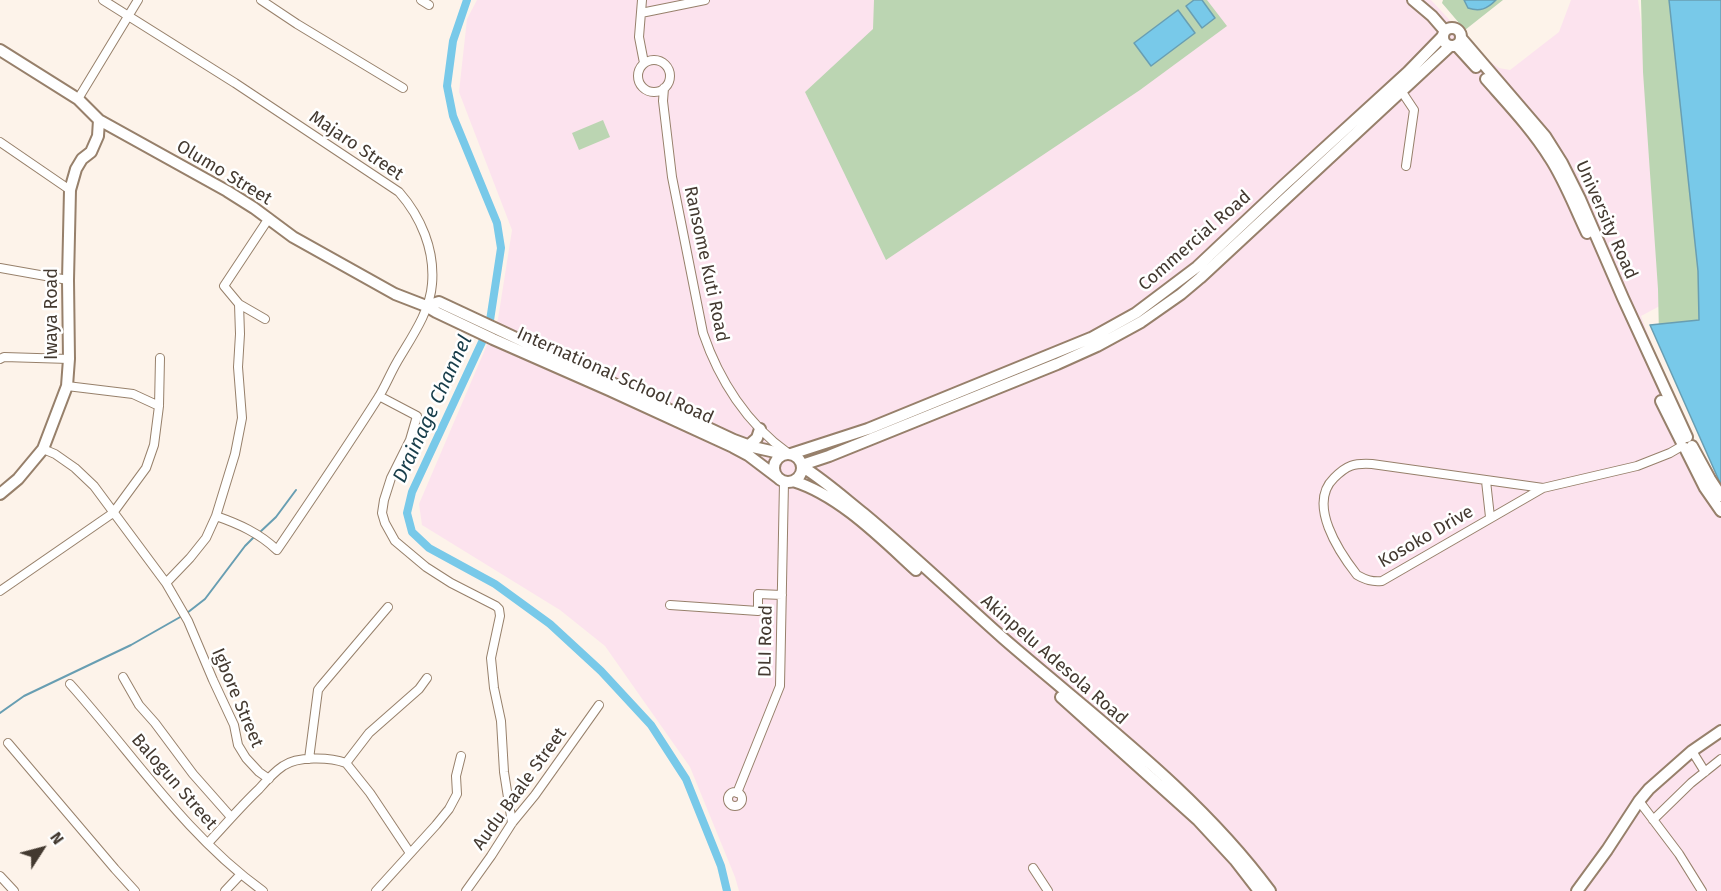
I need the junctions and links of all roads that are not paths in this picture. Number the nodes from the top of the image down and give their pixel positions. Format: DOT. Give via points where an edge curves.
graph roads {
  1 [pos="104,0"];
  2 [pos="138,0"];
  3 [pos="261,0"];
  4 [pos="421,0"];
  5 [pos="642,0"];
  6 [pos="705,0"];
  7 [pos="1413,0"];
  8 [pos="1423,0"];
  9 [pos="429,5"];
  10 [pos="641,13"];
  11 [pos="128,15"];
  12 [pos="1448,32"];
  13 [pos="1456,43"];
  14 [pos="1,52"];
  15 [pos="644,63"];
  16 [pos="403,88"];
  17 [pos="664,88"];
  18 [pos="1402,92"];
  19 [pos="78,99"];
  20 [pos="99,120"];
  21 [pos="0,142"];
  22 [pos="1406,166"];
  23 [pos="70,190"];
  24 [pos="269,219"];
  25 [pos="0,268"];
  26 [pos="68,280"];
  27 [pos="239,304"];
  28 [pos="434,307"];
  29 [pos="265,319"];
  30 [pos="495,334"];
  31 [pos="1,357"];
  32 [pos="160,358"];
  33 [pos="69,359"];
  34 [pos="67,386"];
  35 [pos="379,396"];
  36 [pos="159,406"];
  37 [pos="760,429"];
  38 [pos="1685,444"];
  39 [pos="748,446"];
  40 [pos="43,449"];
  41 [pos="788,454"];
  42 [pos="803,466"];
  43 [pos="785,480"];
  44 [pos="1486,480"];
  45 [pos="1543,488"];
  46 [pos="0,494"];
  47 [pos="1721,496"];
  48 [pos="1721,511"];
  49 [pos="113,513"];
  50 [pos="216,516"];
  51 [pos="1490,517"];
  52 [pos="166,583"];
  53 [pos="0,591"];
  54 [pos="782,595"];
  55 [pos="670,605"];
  56 [pos="388,607"];
  57 [pos="123,677"];
  58 [pos="427,678"];
  59 [pos="70,684"];
  60 [pos="599,705"];
  61 [pos="1721,731"];
  62 [pos="8,743"];
  63 [pos="1692,751"];
  64 [pos="461,756"];
  65 [pos="309,759"];
  66 [pos="1721,759"];
  67 [pos="346,763"];
  68 [pos="1705,772"];
  69 [pos="269,778"];
  70 [pos="737,792"];
  71 [pos="1639,801"];
  72 [pos="231,817"];
  73 [pos="1653,820"];
  74 [pos="512,823"];
  75 [pos="208,843"];
  76 [pos="410,853"];
  77 [pos="1033,868"];
  78 [pos="241,874"];
  79 [pos="0,876"];
  80 [pos="14,891"];
  81 [pos="135,891"];
  82 [pos="225,891"];
  83 [pos="263,891"];
  84 [pos="376,891"];
  85 [pos="466,891"];
  86 [pos="1048,891"];
  87 [pos="1259,891"];
  88 [pos="1270,891"];
  89 [pos="1577,891"];
  90 [pos="1702,891"];
  1 -- 11 [label="street, Majaro Street"];
  2 -- 11 [label="street"];
  3 -- 16 [label="street"];
  4 -- 9 [label="street"];
  5 -- 10 [label="street"];
  6 -- 10 [label="street"];
  7 -- 12 [label="street"];
  8 -- 12 [label="street"];
  10 -- 15 [label="street" via="639,37"];
  11 -- 19 [label="street"];
  11 -- 28 [label="street, Majaro Street" via="399,192 418,219 429,247"];
  12 -- 13 [label="street" via="1445,42"];
  12 -- 13 [label="street" via="1460,32"];
  12 -- 41 [label="street, Commercial Road" via="1197,267 1136,313 1091,338 868,429"];
  13 -- 18 [label="street, Commercial Road"];
  13 -- 38 [label="street, University Road" via="1550,158"];
  14 -- 19 [label="street, Olumo Street"];
  15 -- 17 [label="street" via="655,60 668,68 669,81"];
  15 -- 17 [label="street" via="638,72 640,85 650,92"];
  17 -- 37 [label="street, Ransome Kuti Road" via="672,177 703,333 720,374"];
  18 -- 22 [label="street" via="1414,110"];
  18 -- 42 [label="street, Commercial Road" via="1200,278 1141,322 1057,364"];
  19 -- 20 [label="street, Olumo Street"];
  20 -- 23 [label="street, Iwaya Road" via="98,136 91,152 76,169"];
  20 -- 24 [label="street, Olumo Street" via="227,191"];
  21 -- 23 [label="street"];
  23 -- 26 [label="street, Iwaya Road"];
  24 -- 27 [label="street" via="224,285"];
  24 -- 28 [label="street, Olumo Street" via="293,237 395,294"];
  25 -- 26 [label="street"];
  26 -- 33 [label="street, Iwaya Road"];
  27 -- 29 [label="street"];
  27 -- 50 [label="street" via="242,418 236,454"];
  28 -- 30 [label="street, International School Road"];
  28 -- 35 [label="street, Majaro Street" via="420,322"];
  30 -- 39 [label="street, International School Road"];
  30 -- 43 [label="street, International School Road" via="748,454"];
  31 -- 33 [label="street"];
  32 -- 36 [label="street"];
  33 -- 34 [label="street, Iwaya Road"];
  34 -- 36 [label="street" via="133,394"];
  34 -- 40 [label="street, Iwaya Road"];
  35 -- 50 [label="street, Majaro Street" via="277,550 252,531"];
  35 -- 74 [label="street" via="417,416 384,500 382,513 390,533 426,567 499,609 491,658"];
  36 -- 49 [label="street" via="154,445 146,468"];
  37 -- 39 [label="street"];
  37 -- 41 [label="street, Ransome Kuti Road"];
  38 -- 45 [label="street, Kosoko Drive" via="1637,466"];
  38 -- 47 [label="street, University Road"];
  38 -- 48 [label="street, University Road" via="1705,488"];
  39 -- 41 [label="street, International School Road"];
  40 -- 46 [label="street, Iwaya Road"];
  40 -- 49 [label="street, Igbore Street" via="87,479"];
  41 -- 42 [label="street" via="796,456"];
  41 -- 43 [label="street" via="780,456 774,468"];
  42 -- 43 [label="street" via="798,478"];
  42 -- 88 [label="street, Akinpelu Adesola Road" via="886,532 1202,812"];
  43 -- 54 [label="street, DLI Road"];
  43 -- 87 [label="street, Akinpelu Adesola Road" via="815,490 840,506 912,566 1198,820"];
  44 -- 45 [label="street, Kosoko Drive"];
  44 -- 51 [label="street, Kosoko Drive"];
  44 -- 51 [label="street, Kosoko Drive" via="1372,464 1349,465 1330,481 1324,492 1323,509 1329,529 1351,568 1374,582 1396,574"];
  45 -- 51 [label="street, Kosoko Drive"];
  49 -- 52 [label="street, Igbore Street"];
  49 -- 53 [label="street"];
  50 -- 52 [label="street" via="199,548"];
  52 -- 69 [label="street, Igbore Street" via="183,610 234,724 238,745 259,772"];
  54 -- 55 [label="street" via="758,594 758,611"];
  54 -- 70 [label="street, DLI Road" via="780,686"];
  56 -- 65 [label="street" via="318,690"];
  57 -- 72 [label="street" via="139,705"];
  58 -- 67 [label="street" via="369,734"];
  59 -- 75 [label="street, Balogun Street"];
  60 -- 74 [label="street, Audu Baale Street"];
  61 -- 63 [label="street"];
  62 -- 81 [label="street"];
  63 -- 68 [label="street"];
  63 -- 71 [label="street"];
  64 -- 76 [label="street" via="457,794 443,817"];
  65 -- 67 [label="street"];
  65 -- 69 [label="street" via="284,765"];
  66 -- 68 [label="street"];
  67 -- 76 [label="street"];
  68 -- 73 [label="street"];
  69 -- 72 [label="street"];
  71 -- 73 [label="street"];
  71 -- 89 [label="street"];
  72 -- 75 [label="street"];
  73 -- 90 [label="street"];
  74 -- 85 [label="street, Audu Baale Street"];
  75 -- 78 [label="street, Balogun Street"];
  76 -- 84 [label="street"];
  77 -- 86 [label="street"];
  78 -- 82 [label="street"];
  78 -- 83 [label="street, Balogun Street"];
  79 -- 80 [label="street"];
}
